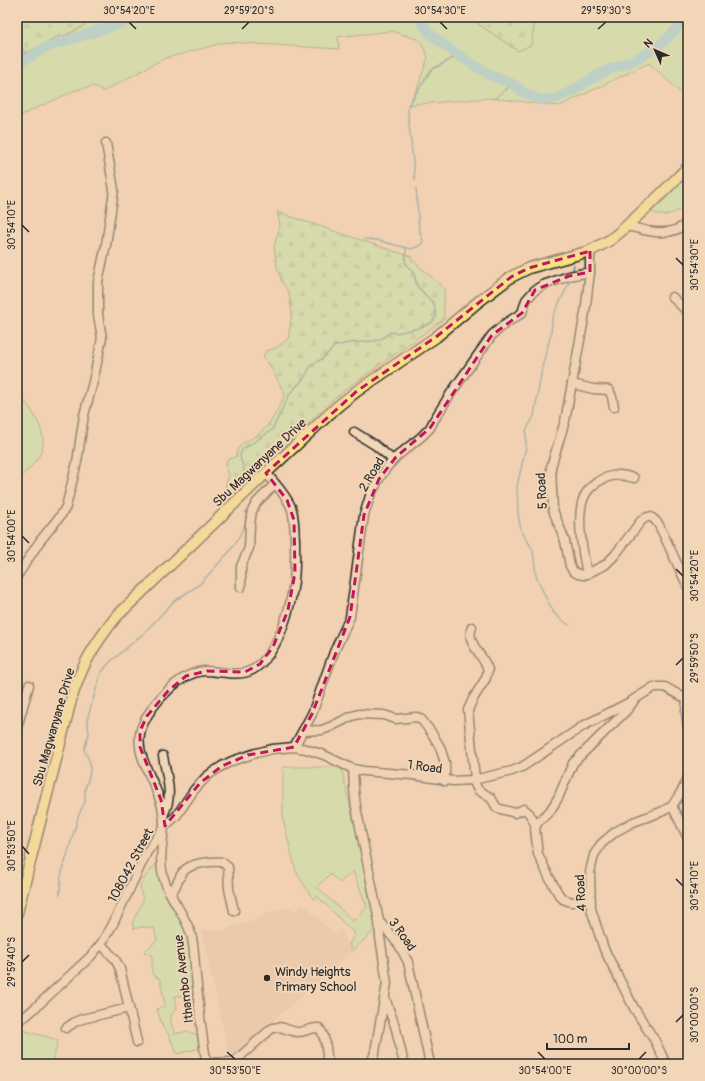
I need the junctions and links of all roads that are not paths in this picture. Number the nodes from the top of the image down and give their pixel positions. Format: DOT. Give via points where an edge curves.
graph roads {
  1 [pos="106,143"];
  2 [pos="688,167"];
  3 [pos="688,222"];
  4 [pos="627,226"];
  5 [pos="590,251"];
  6 [pos="590,272"];
  7 [pos="672,297"];
  8 [pos="688,312"];
  9 [pos="572,384"];
  10 [pos="614,407"];
  11 [pos="354,432"];
  12 [pos="393,460"];
  13 [pos="266,473"];
  14 [pos="634,478"];
  15 [pos="275,484"];
  16 [pos="587,574"];
  17 [pos="17,576"];
  18 [pos="688,586"];
  19 [pos="241,587"];
  20 [pos="472,627"];
  21 [pos="28,685"];
  22 [pos="636,699"];
  23 [pos="688,700"];
  24 [pos="17,728"];
  25 [pos="688,728"];
  26 [pos="304,731"];
  27 [pos="294,747"];
  28 [pos="163,756"];
  29 [pos="353,769"];
  30 [pos="688,777"];
  31 [pos="474,779"];
  32 [pos="445,780"];
  33 [pos="672,806"];
  34 [pos="164,813"];
  35 [pos="165,826"];
  36 [pos="536,826"];
  37 [pos="688,838"];
  38 [pos="171,894"];
  39 [pos="590,900"];
  40 [pos="234,911"];
  41 [pos="17,913"];
  42 [pos="379,921"];
  43 [pos="101,944"];
  44 [pos="385,998"];
  45 [pos="129,1008"];
  46 [pos="17,1021"];
  47 [pos="66,1028"];
  48 [pos="137,1042"];
  49 [pos="206,1064"];
  50 [pos="328,1064"];
  51 [pos="371,1064"];
  52 [pos="404,1064"];
  53 [pos="430,1064"];
  54 [pos="666,1064"];
  1 -- 17 [label="street" via="114,190 98,282 98,315 102,338 84,415 77,462 63,511"];
  2 -- 4 [label="main road, Sbu Magwanyane Drive"];
  3 -- 4 [label="street" via="679,229 665,232 652,232"];
  4 -- 5 [label="main road, Sbu Magwanyane Drive" via="610,240"];
  5 -- 6 [label="street, 5 Road"];
  5 -- 13 [label="main road, Sbu Magwanyane Drive" via="529,268 511,277 436,337 338,406"];
  6 -- 9 [label="street, 5 Road"];
  6 -- 12 [label="street, 2 Road" via="569,276 535,290 526,300 522,313 492,335 430,428"];
  7 -- 8 [label="street"];
  9 -- 10 [label="street" via="609,391"];
  9 -- 16 [label="street, 5 Road" via="565,421 551,467 551,496 570,566 578,574"];
  11 -- 12 [label="street"];
  12 -- 26 [label="street, 2 Road" via="379,479 366,507 350,617"];
  13 -- 15 [label="street, 108042 Street"];
  13 -- 41 [label="main road, Sbu Magwanyane Drive" via="116,617 83,666 71,700"];
  14 -- 16 [label="street" via="619,475 601,479 582,500 580,525"];
  15 -- 19 [label="street" via="257,502 252,511 250,548 241,566"];
  15 -- 34 [label="street, 108042 Street" via="290,506 294,520 295,573 288,610 274,647 260,664 252,670 236,674 207,671 186,676 168,691 147,716 140,731 140,747"];
  16 -- 18 [label="street" via="615,555 641,521 650,516 659,525"];
  20 -- 31 [label="street" via="471,638 487,667 488,674 468,710"];
  21 -- 24 [label="street"];
  22 -- 23 [label="street, 1 Road" via="648,690 660,686"];
  22 -- 31 [label="street, 1 Road" via="583,726 522,767"];
  22 -- 36 [label="street" via="572,763 558,798"];
  23 -- 25 [label="street"];
  26 -- 27 [label="street, 2 Road"];
  26 -- 32 [label="street" via="326,728 359,714 384,715 396,719 417,717 429,728 440,747 445,763"];
  27 -- 29 [label="street, 1 Road" via="324,755"];
  27 -- 35 [label="street, 1 Road" via="248,755 222,766 200,783 180,811"];
  28 -- 34 [label="street" via="170,796"];
  29 -- 32 [label="street, 1 Road"];
  29 -- 42 [label="street, 3 Road" via="356,807"];
  30 -- 33 [label="street"];
  31 -- 32 [label="street, 1 Road"];
  31 -- 36 [label="street" via="478,790 491,798 497,808 515,813 524,810"];
  33 -- 37 [label="street"];
  33 -- 39 [label="street, 4 Road" via="624,826 601,844 591,864"];
  34 -- 35 [label="street, 108042 Street"];
  35 -- 38 [label="street, Ithambo Avenue" via="161,865 165,883"];
  35 -- 43 [label="street, 108042 Street" via="147,852"];
  36 -- 39 [label="street" via="534,833 538,854 559,895 571,902"];
  38 -- 40 [label="street" via="186,868 222,862 228,867"];
  38 -- 49 [label="street, Ithambo Avenue" via="183,915 192,941"];
  39 -- 54 [label="street, 4 Road" via="604,949"];
  42 -- 44 [label="street" via="387,975"];
  42 -- 53 [label="street, 3 Road" via="399,945 408,962"];
  43 -- 45 [label="street" via="118,964"];
  43 -- 46 [label="street, 108042 Street" via="31,1012"];
  44 -- 51 [label="street"];
  44 -- 52 [label="street"];
  45 -- 47 [label="street" via="82,1019"];
  45 -- 48 [label="street"];
  49 -- 50 [label="street" via="234,1062 276,1027 297,1032 319,1028 324,1037"];
}
